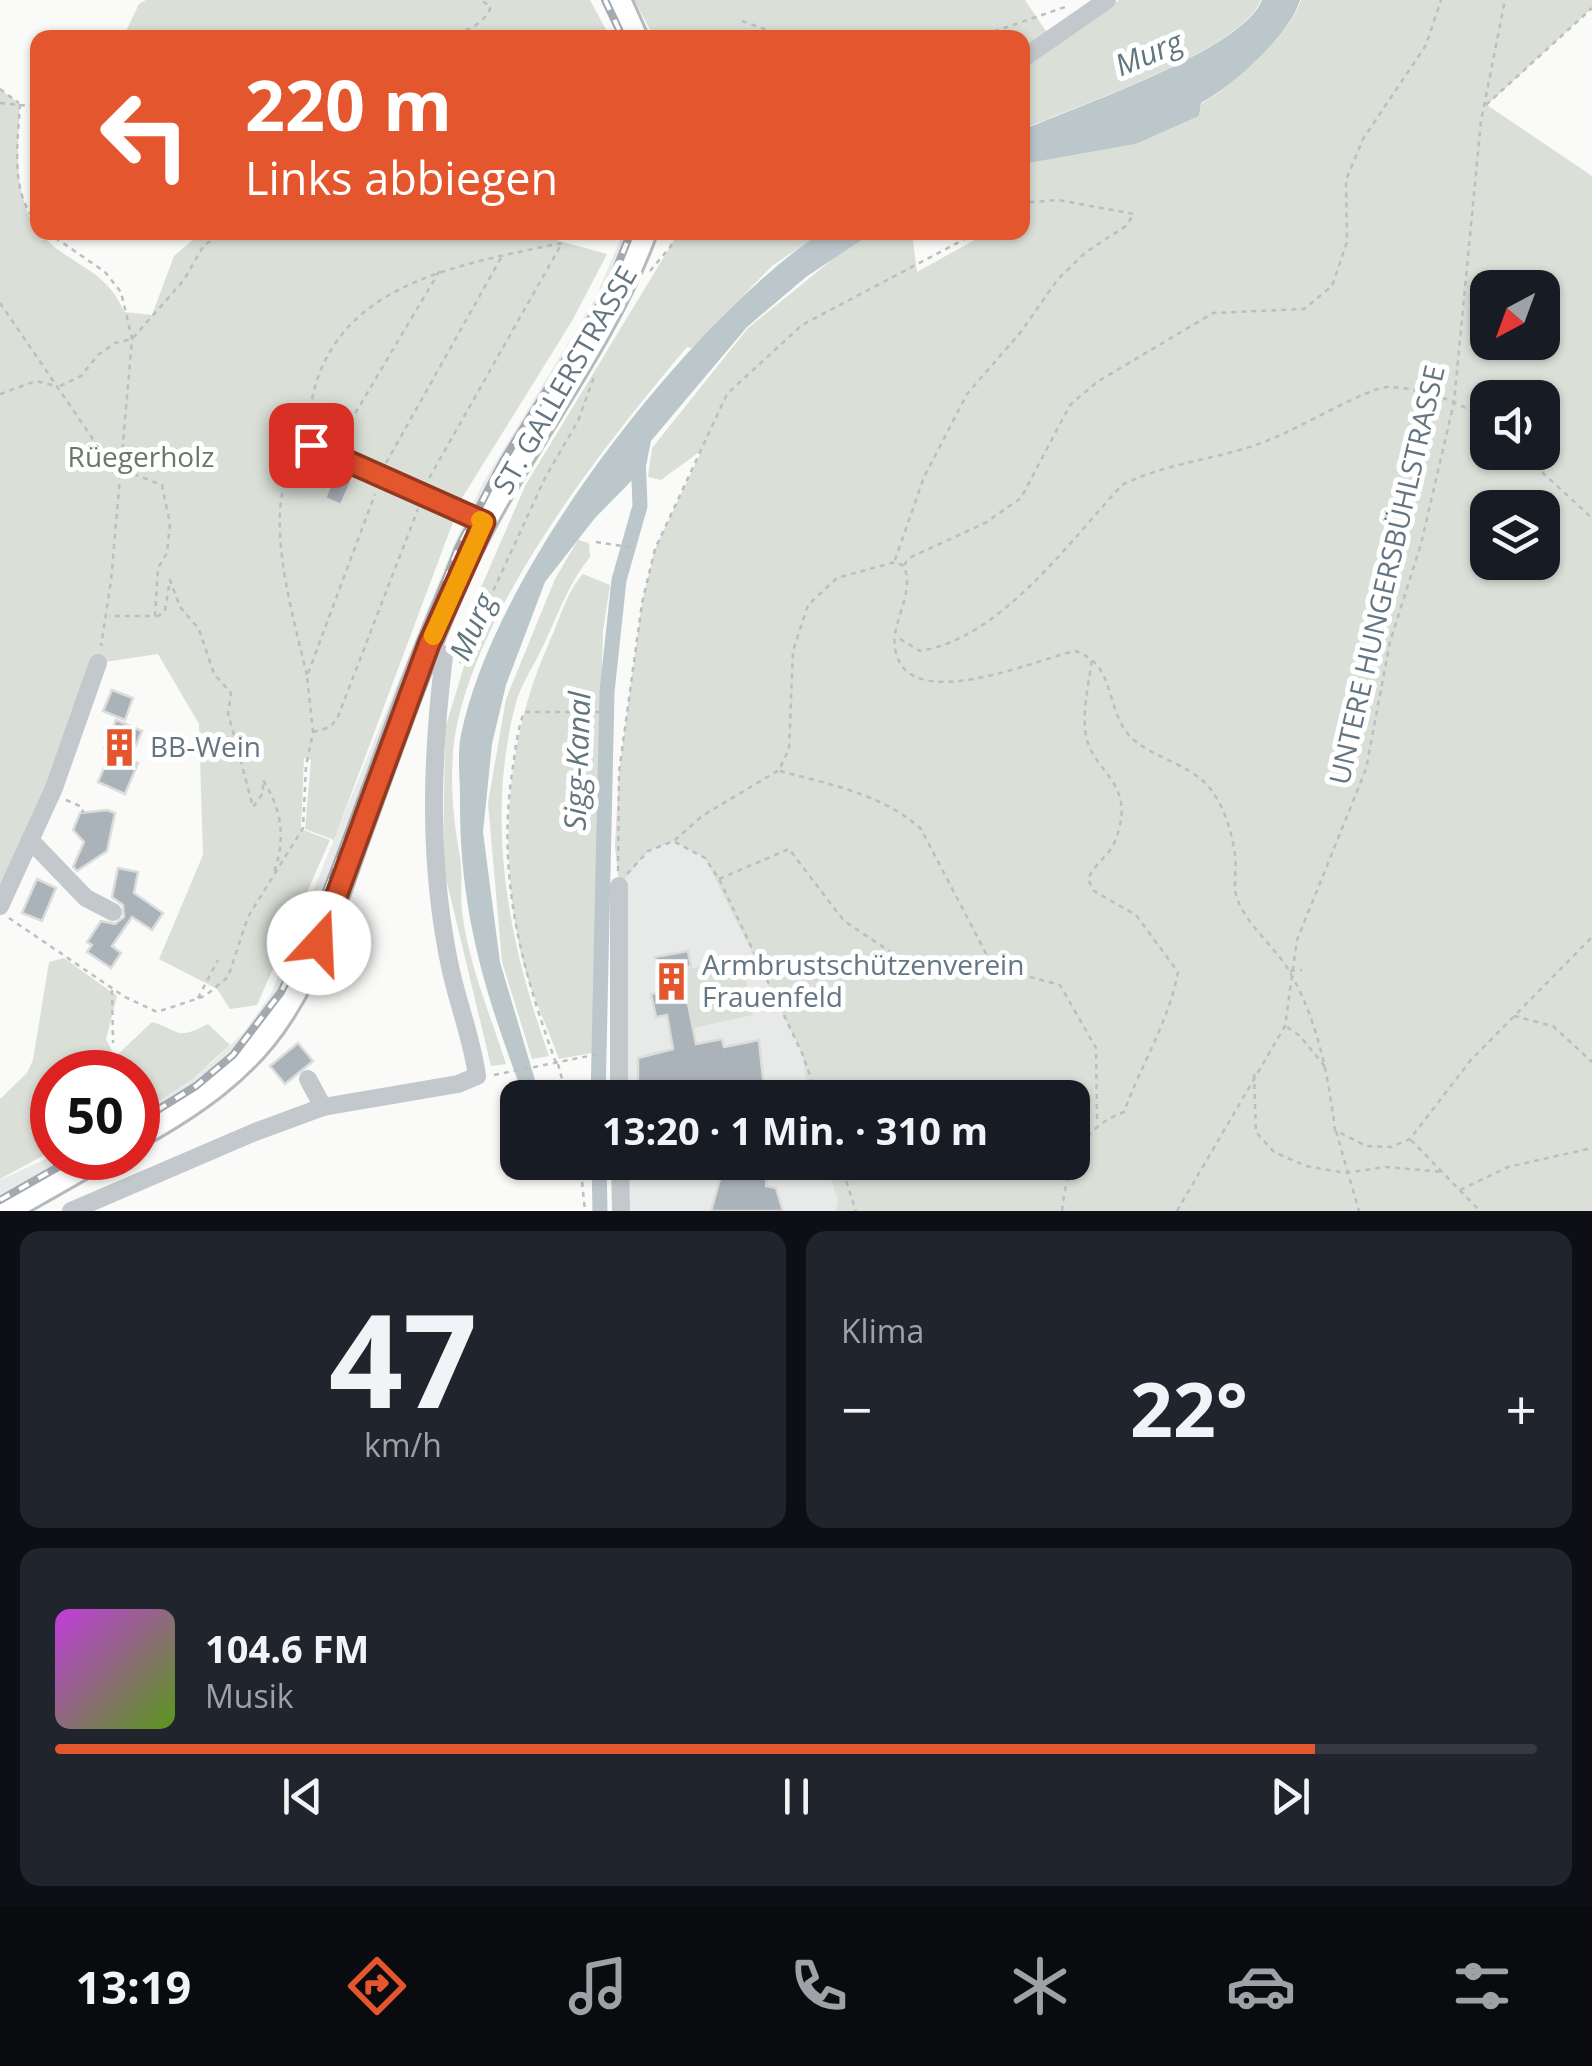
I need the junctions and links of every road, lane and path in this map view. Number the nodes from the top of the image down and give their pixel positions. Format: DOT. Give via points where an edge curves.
graph roads {
  1 [pos="481,0"];
  2 [pos="619,0"];
  3 [pos="1106,0"];
  4 [pos="1441,0"];
  5 [pos="1505,0"];
  6 [pos="1074,5"];
  7 [pos="1592,8"];
  8 [pos="742,20"];
  9 [pos="467,30"];
  10 [pos="632,30"];
  11 [pos="769,30"];
  12 [pos="999,30"];
  13 [pos="1030,53"];
  14 [pos="0,89"];
  15 [pos="1,104"];
  16 [pos="20,104"];
  17 [pos="1486,105"];
  18 [pos="30,106"];
  19 [pos="1030,202"];
  20 [pos="30,216"];
  21 [pos="58,240"];
  22 [pos="213,240"];
  23 [pos="642,240"];
  24 [pos="963,240"];
  25 [pos="560,254"];
  26 [pos="502,256"];
  27 [pos="440,268"];
  28 [pos="0,303"];
  29 [pos="132,339"];
  30 [pos="584,355"];
  31 [pos="58,387"];
  32 [pos="0,394"];
  33 [pos="1454,402"];
  34 [pos="1470,407"];
  35 [pos="311,445"];
  36 [pos="331,453"];
  37 [pos="118,468"];
  38 [pos="1540,470"];
  39 [pos="383,474"];
  40 [pos="1592,518"];
  41 [pos="484,522"];
  42 [pos="596,542"];
  43 [pos="635,548"];
  44 [pos="895,562"];
  45 [pos="904,566"];
  46 [pos="108,616"];
  47 [pos="155,616"];
  48 [pos="898,638"];
  49 [pos="429,644"];
  50 [pos="1092,656"];
  51 [pos="98,663"];
  52 [pos="307,676"];
  53 [pos="440,693"];
  54 [pos="599,712"];
  55 [pos="779,770"];
  56 [pos="51,794"];
  57 [pos="83,813"];
  58 [pos="30,840"];
  59 [pos="674,841"];
  60 [pos="273,876"];
  61 [pos="719,879"];
  62 [pos="619,886"];
  63 [pos="0,909"];
  64 [pos="113,912"];
  65 [pos="1592,937"];
  66 [pos="218,960"];
  67 [pos="992,967"];
  68 [pos="1302,970"];
  69 [pos="1289,971"];
  70 [pos="112,988"];
  71 [pos="198,998"];
  72 [pos="1513,1016"];
  73 [pos="1285,1026"];
  74 [pos="113,1043"];
  75 [pos="606,1052"];
  76 [pos="1592,1062"];
  77 [pos="557,1063"];
  78 [pos="1327,1069"];
  79 [pos="1254,1074"];
  80 [pos="488,1076"];
  81 [pos="308,1079"];
  82 [pos="562,1080"];
  83 [pos="619,1080"];
  84 [pos="812,1080"];
  85 [pos="324,1107"];
  86 [pos="160,1121"];
  87 [pos="1097,1122"];
  88 [pos="1335,1130"];
  89 [pos="1410,1138"];
  90 [pos="1592,1148"];
  91 [pos="1443,1172"];
  92 [pos="1345,1173"];
  93 [pos="60,1180"];
  94 [pos="581,1180"];
  95 [pos="620,1180"];
  96 [pos="846,1180"];
  97 [pos="1460,1190"];
  98 [pos="6,1211"];
  99 [pos="72,1211"];
  100 [pos="584,1211"];
  101 [pos="621,1211"];
  102 [pos="856,1211"];
  103 [pos="1062,1211"];
  104 [pos="1177,1211"];
  105 [pos="1359,1211"];
  106 [pos="1480,1211"];
  1 -- 9 [label="path" via="491,8 486,19"];
  2 -- 10 [label="main road"];
  3 -- 13 [label="street"];
  4 -- 45 [label="path" via="1426,46 1363,138 1346,180 1346,242 1332,286 1304,308 1213,314 1097,382 1070,405 1021,498"];
  5 -- 17 [label="path, UNTERE HUNGERSBÜHLSTRASSE"];
  6 -- 12 [label="path"];
  7 -- 17 [label="path"];
  8 -- 11 [label="path"];
  14 -- 16 [label="path"];
  15 -- 16 [label="path"];
  16 -- 18 [label="path"];
  16 -- 20 [label="path" via="19,184"];
  17 -- 33 [label="path, UNTERE HUNGERSBÜHLSTRASSE"];
  19 -- 44 [label="path" via="1058,200 1134,214 1058,279 968,394 924,477"];
  21 -- 29 [label="path" via="121,292"];
  22 -- 29 [label="path"];
  23 -- 30 [label="main road, ST. GALLERSTRASSE"];
  24 -- 62 [label="path" via="802,325 727,394 655,549 642,603 619,772"];
  25 -- 26 [label="path" via="562,243"];
  26 -- 27 [label="path"];
  26 -- 39 [label="path"];
  27 -- 35 [label="path" via="356,315 322,364 310,401"];
  27 -- 36 [label="path"];
  28 -- 31 [label="path"];
  29 -- 31 [label="path" via="115,344 81,376"];
  29 -- 37 [label="path"];
  30 -- 41 [label="main road, ST. GALLERSTRASSE"];
  30 -- 53 [label="path" via="596,368 578,422"];
  31 -- 32 [label="path" via="36,381"];
  31 -- 37 [label="path"];
  33 -- 34 [label="path"];
  33 -- 48 [label="path" via="1386,386 1272,439 1145,474 1122,486 1010,604 968,637 920,652"];
  33 -- 69 [label="path, UNTERE HUNGERSBÜHLSTRASSE" via="1390,642 1366,769"];
  35 -- 36 [label="street"];
  35 -- 52 [label="path" via="292,464 278,512"];
  36 -- 39 [label="street"];
  37 -- 46 [label="path"];
  37 -- 47 [label="path" via="162,485 170,524"];
  38 -- 40 [label="path"];
  39 -- 41 [label="street"];
  39 -- 52 [label="path"];
  41 -- 49 [label="main road, ST. GALLERSTRASSE"];
  42 -- 43 [label="path"];
  44 -- 45 [label="path"];
  44 -- 55 [label="path" via="837,578 808,605 792,651 790,749"];
  45 -- 48 [label="path" via="908,584"];
  46 -- 47 [label="path"];
  46 -- 51 [label="path"];
  47 -- 60 [label="path" via="165,610 170,580 180,607 199,629 214,674 231,692 228,713 253,807 263,780 274,797 283,846"];
  48 -- 50 [label="path" via="904,666 922,680 949,685 1075,651"];
  49 -- 53 [label="street" via="444,656"];
  49 -- 86 [label="main road, ST. GALLERSTRASSE" via="319,943 288,1004 225,1078"];
  50 -- 69 [label="path" via="1128,735 1183,764 1211,789 1226,817 1240,905"];
  50 -- 87 [label="path" via="1084,730 1118,784 1122,812 1115,844 1088,878 1094,890 1136,915 1178,972 1172,1004 1124,1112"];
  51 -- 56 [label="street"];
  52 -- 60 [label="path" via="313,732 304,828"];
  53 -- 85 [label="street" via="432,772 435,872 478,1076"];
  54 -- 77 [label="path" via="524,712 509,795 506,860 517,943"];
  55 -- 59 [label="path" via="702,816"];
  55 -- 67 [label="path" via="907,816 921,829"];
  56 -- 57 [label="path" via="82,806"];
  56 -- 58 [label="street"];
  58 -- 63 [label="street"];
  58 -- 64 [label="street" via="86,898"];
  59 -- 61 [label="path" via="705,858"];
  59 -- 62 [label="path" via="648,852"];
  60 -- 71 [label="path" via="248,917 228,977"];
  61 -- 67 [label="path" via="789,849 844,921 924,974"];
  61 -- 84 [label="path"];
  62 -- 83 [label="street"];
  63 -- 70 [label="path"];
  65 -- 72 [label="path"];
  66 -- 71 [label="path"];
  67 -- 87 [label="path" via="1060,985 1096,1048"];
  68 -- 69 [label="path"];
  69 -- 73 [label="path, UNTERE HUNGERSBÜHLSTRASSE"];
  69 -- 78 [label="path"];
  70 -- 71 [label="path" via="158,1012"];
  70 -- 74 [label="path"];
  72 -- 76 [label="path" via="1553,1026"];
  72 -- 89 [label="path"];
  73 -- 78 [label="path"];
  73 -- 79 [label="path"];
  75 -- 77 [label="path"];
  77 -- 80 [label="path"];
  77 -- 82 [label="path"];
  78 -- 88 [label="path"];
  79 -- 92 [label="path" via="1256,1132 1274,1152"];
  79 -- 104 [label="path"];
  81 -- 85 [label="street"];
  85 -- 99 [label="street"];
  87 -- 103 [label="path" via="1071,1172"];
  88 -- 89 [label="path" via="1366,1146"];
  88 -- 92 [label="path"];
  89 -- 91 [label="path"];
  90 -- 97 [label="path" via="1508,1167"];
  91 -- 92 [label="path"];
  91 -- 97 [label="path"];
  92 -- 105 [label="path"];
  93 -- 98 [label="main road"];
  94 -- 100 [label="path"];
  95 -- 101 [label="street"];
  96 -- 102 [label="path"];
  97 -- 106 [label="path"];
}
